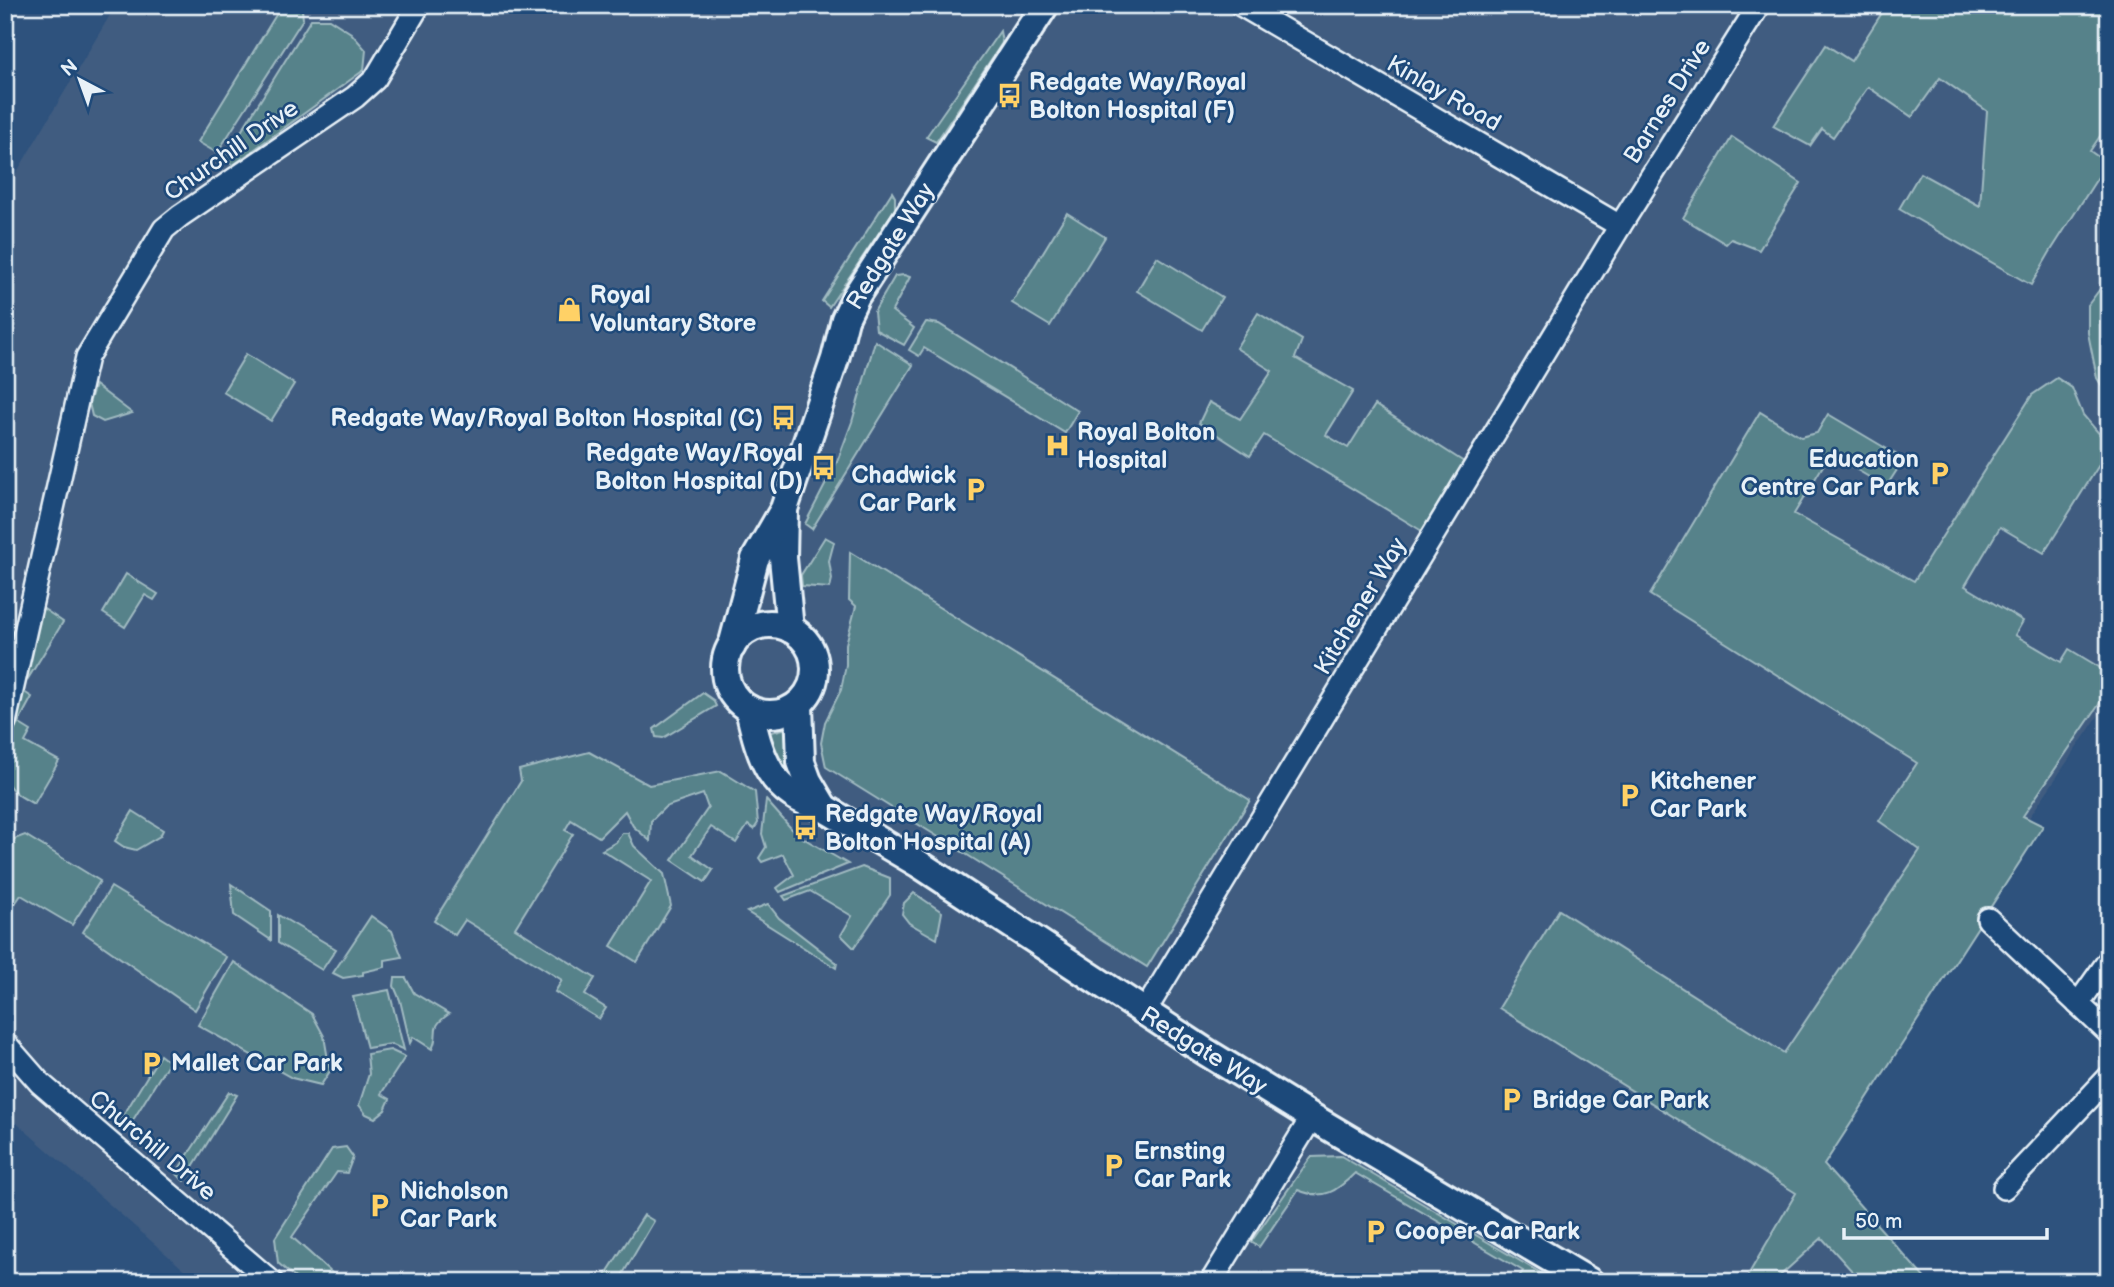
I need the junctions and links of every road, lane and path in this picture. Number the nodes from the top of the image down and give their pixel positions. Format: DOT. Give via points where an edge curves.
graph roads {
  1 [pos="419,5"];
  2 [pos="1045,5"];
  3 [pos="1241,5"];
  4 [pos="1759,5"];
  5 [pos="1620,226"];
  6 [pos="785,509"];
  7 [pos="790,629"];
  8 [pos="732,646"];
  9 [pos="799,705"];
  10 [pos="749,709"];
  11 [pos="5,722"];
  12 [pos="824,808"];
  13 [pos="1988,919"];
  14 [pos="2109,960"];
  15 [pos="2078,1004"];
  16 [pos="1144,1013"];
  17 [pos="2109,1034"];
  18 [pos="5,1043"];
  19 [pos="2109,1077"];
  20 [pos="1311,1117"];
  21 [pos="2004,1188"];
  22 [pos="272,1282"];
  23 [pos="1211,1282"];
  24 [pos="1590,1282"];
  1 -- 11 [label="street, Churchill Drive" via="375,79 355,97 164,229 87,357"];
  2 -- 6 [label="street, Redgate Way" via="856,296"];
  3 -- 5 [label="street, Kinlay Road"];
  4 -- 5 [label="street, Barnes Drive"];
  5 -- 16 [label="street, Kitchener Way"];
  6 -- 7 [label="street, Redgate Way" via="783,558"];
  6 -- 8 [label="street, Redgate Way" via="755,559"];
  7 -- 8 [label="street" via="764,625 740,636"];
  7 -- 9 [label="street" via="803,638 815,665 814,680"];
  8 -- 10 [label="street, Redgate Way" via="726,675 738,701"];
  9 -- 10 [label="street" via="775,714"];
  9 -- 12 [label="street" via="802,762"];
  10 -- 12 [label="street, Redgate Way" via="765,765 774,777 806,804"];
  12 -- 16 [label="street, Redgate Way" via="919,864"];
  13 -- 15 [label="street"];
  14 -- 15 [label="street"];
  15 -- 17 [label="street"];
  16 -- 20 [label="street, Redgate Way"];
  18 -- 22 [label="street, Churchill Drive" via="40,1083"];
  19 -- 21 [label="street"];
  20 -- 23 [label="street"];
  20 -- 24 [label="street, Redgate Way"];
}
